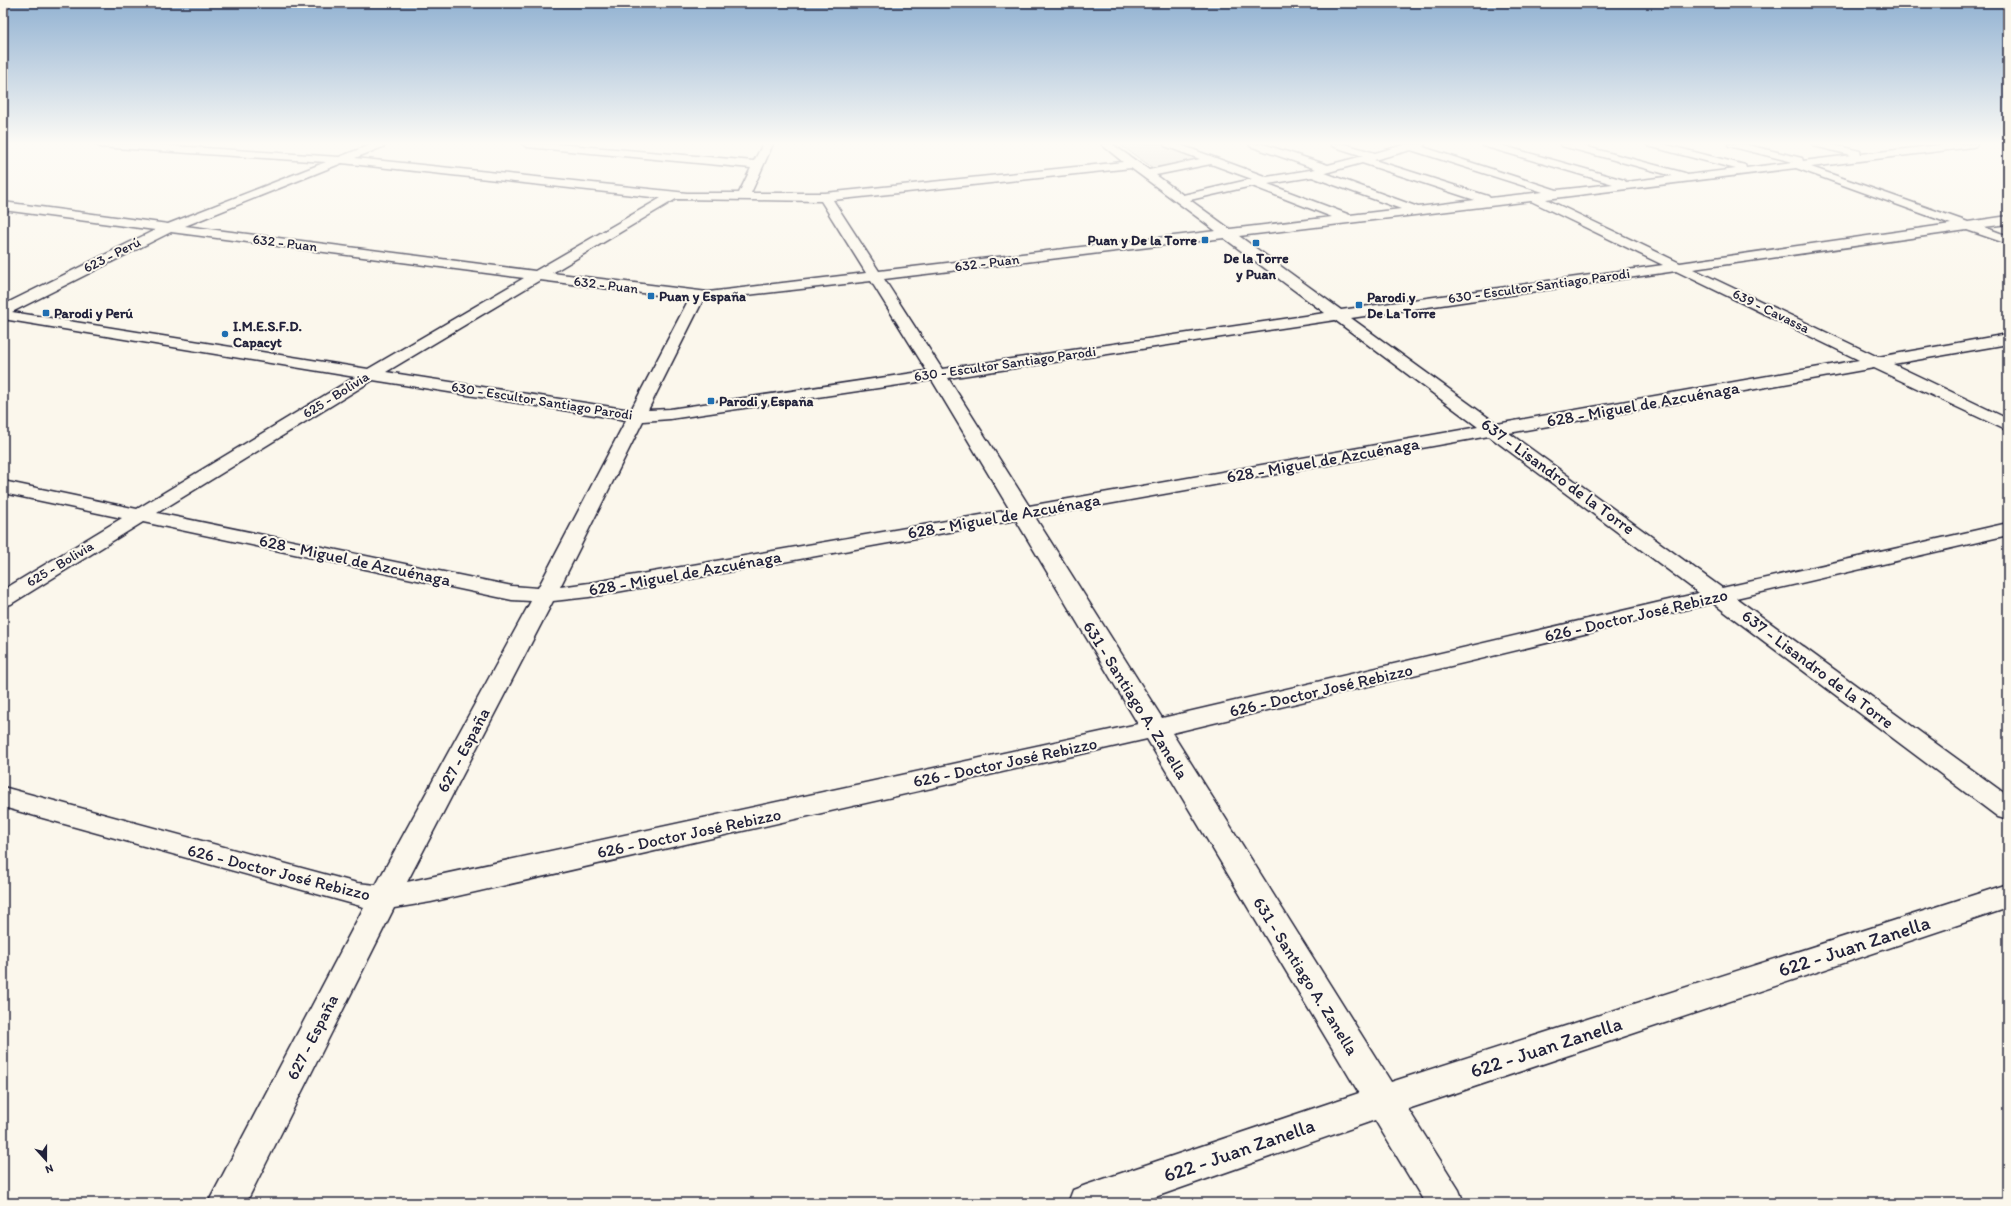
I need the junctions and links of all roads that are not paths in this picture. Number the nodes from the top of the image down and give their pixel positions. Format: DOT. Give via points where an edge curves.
graph roads {
  1 [pos="238,200"];
  2 [pos="666,200"];
  3 [pos="827,200"];
  4 [pos="1184,200"];
  5 [pos="1300,200"];
  6 [pos="1390,200"];
  7 [pos="1487,200"];
  8 [pos="1506,200"];
  9 [pos="1540,200"];
  10 [pos="1895,200"];
  11 [pos="1492,202"];
  12 [pos="3,206"];
  13 [pos="1417,210"];
  14 [pos="1348,219"];
  15 [pos="2008,220"];
  16 [pos="1968,226"];
  17 [pos="168,228"];
  18 [pos="1229,234"];
  19 [pos="2008,240"];
  20 [pos="1678,266"];
  21 [pos="536,276"];
  22 [pos="876,276"];
  23 [pos="698,296"];
  24 [pos="3,311"];
  25 [pos="3,315"];
  26 [pos="1339,315"];
  27 [pos="2008,339"];
  28 [pos="1879,363"];
  29 [pos="371,374"];
  30 [pos="937,374"];
  31 [pos="637,416"];
  32 [pos="2008,426"];
  33 [pos="1496,430"];
  34 [pos="3,487"];
  35 [pos="1021,513"];
  36 [pos="141,516"];
  37 [pos="2008,529"];
  38 [pos="545,595"];
  39 [pos="1719,595"];
  40 [pos="3,599"];
  41 [pos="1154,729"];
  42 [pos="3,798"];
  43 [pos="2008,810"];
  44 [pos="2008,896"];
  45 [pos="384,898"];
  46 [pos="1383,1101"];
  47 [pos="226,1203"];
  48 [pos="1086,1203"];
  49 [pos="1446,1203"];
  1 -- 17 [label="street, 623 - Perú"];
  2 -- 21 [label="street, 625 - Bolivia"];
  3 -- 22 [label="street, 631 - Santiago A. Zanella"];
  4 -- 18 [label="street, 637 - Lisandro de la Torre"];
  5 -- 14 [label="street"];
  6 -- 13 [label="street"];
  7 -- 11 [label="street"];
  8 -- 11 [label="street, 632 - Puan"];
  9 -- 20 [label="street, 639 - Cavassa"];
  10 -- 16 [label="street"];
  11 -- 13 [label="street, 632 - Puan"];
  12 -- 17 [label="street, 632 - Puan"];
  13 -- 14 [label="street, 632 - Puan"];
  14 -- 18 [label="street, 632 - Puan"];
  15 -- 16 [label="street, 630 - Escultor Santiago Parodi"];
  16 -- 19 [label="street"];
  16 -- 20 [label="street, 630 - Escultor Santiago Parodi"];
  17 -- 21 [label="street, 632 - Puan"];
  17 -- 24 [label="street, 623 - Perú"];
  18 -- 22 [label="street, 632 - Puan"];
  18 -- 26 [label="street, 637 - Lisandro de la Torre"];
  20 -- 26 [label="street, 630 - Escultor Santiago Parodi"];
  20 -- 28 [label="street, 639 - Cavassa"];
  21 -- 23 [label="street, 632 - Puan"];
  21 -- 29 [label="street, 625 - Bolivia"];
  22 -- 23 [label="street, 632 - Puan"];
  22 -- 30 [label="street, 631 - Santiago A. Zanella"];
  23 -- 31 [label="street, 627 - España"];
  25 -- 29 [label="street, 630 - Escultor Santiago Parodi"];
  26 -- 30 [label="street, 630 - Escultor Santiago Parodi"];
  26 -- 33 [label="street, 637 - Lisandro de la Torre"];
  27 -- 28 [label="street, 628 - Miguel de Azcuénaga"];
  28 -- 32 [label="street, 639 - Cavassa"];
  28 -- 33 [label="street, 628 - Miguel de Azcuénaga"];
  29 -- 31 [label="street, 630 - Escultor Santiago Parodi"];
  29 -- 36 [label="street, 625 - Bolivia"];
  30 -- 31 [label="street, 630 - Escultor Santiago Parodi" via="670,414"];
  30 -- 35 [label="street, 631 - Santiago A. Zanella"];
  31 -- 38 [label="street, 627 - España"];
  33 -- 35 [label="street, 628 - Miguel de Azcuénaga"];
  33 -- 39 [label="street, 637 - Lisandro de la Torre"];
  34 -- 36 [label="street, 628 - Miguel de Azcuénaga"];
  35 -- 38 [label="street, 628 - Miguel de Azcuénaga" via="589,590"];
  35 -- 41 [label="street, 631 - Santiago A. Zanella"];
  36 -- 38 [label="street, 628 - Miguel de Azcuénaga" via="512,593"];
  36 -- 40 [label="street, 625 - Bolivia"];
  37 -- 39 [label="street, 626 - Doctor José Rebizzo"];
  38 -- 45 [label="street, 627 - España"];
  39 -- 41 [label="street, 626 - Doctor José Rebizzo"];
  39 -- 43 [label="street, 637 - Lisandro de la Torre"];
  41 -- 45 [label="street, 626 - Doctor José Rebizzo"];
  41 -- 46 [label="street, 631 - Santiago A. Zanella"];
  42 -- 45 [label="street, 626 - Doctor José Rebizzo" via="357,895"];
  44 -- 46 [label="street, 622 - Juan Zanella"];
  45 -- 47 [label="street, 627 - España"];
  46 -- 48 [label="street, 622 - Juan Zanella"];
  46 -- 49 [label="street, 631 - Santiago A. Zanella"];
}
